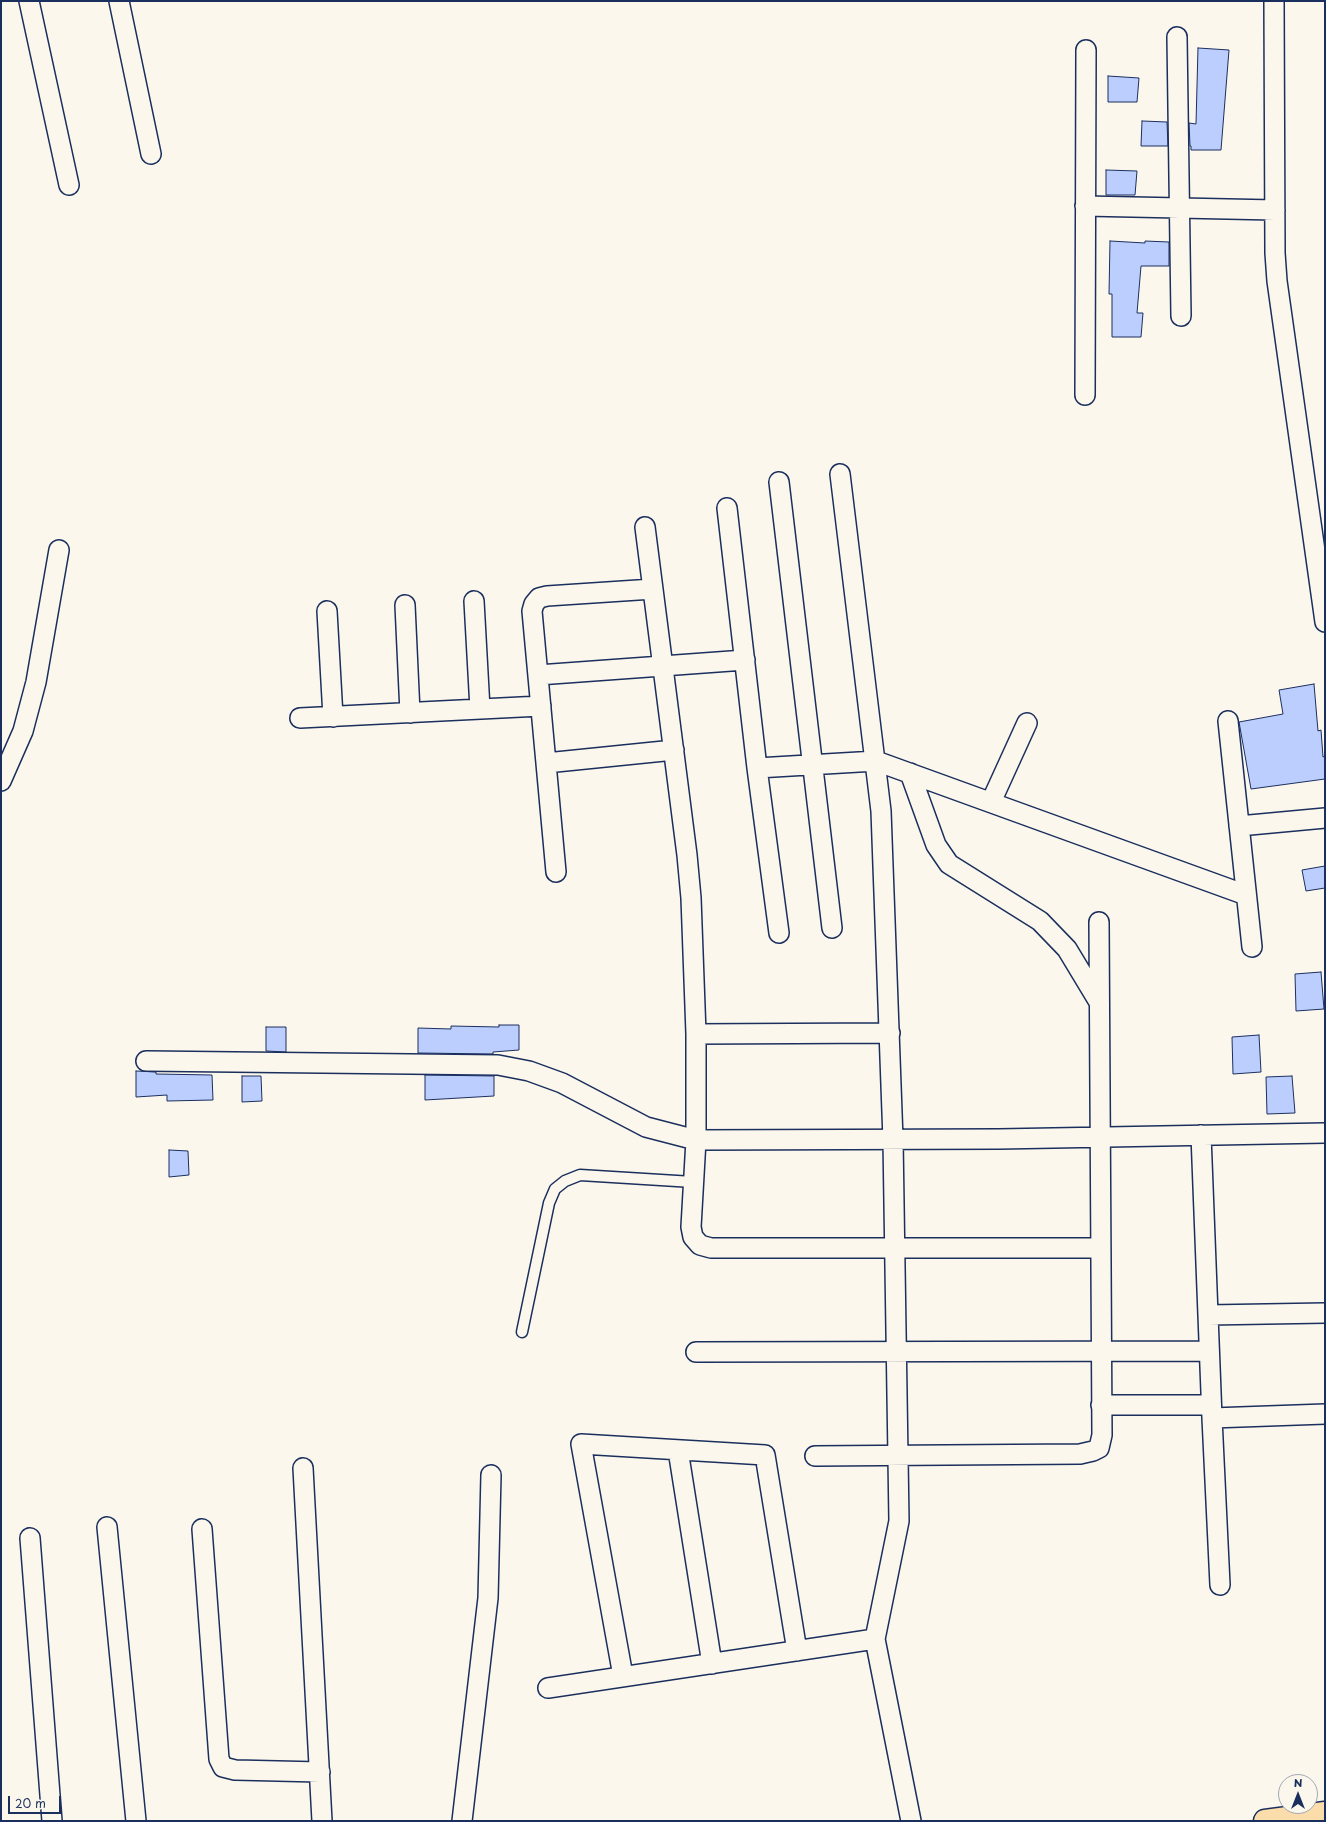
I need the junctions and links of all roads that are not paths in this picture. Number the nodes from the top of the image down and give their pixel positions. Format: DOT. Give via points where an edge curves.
graph roads {
  1 [pos="30,1"];
  2 [pos="119,1"];
  3 [pos="1274,1"];
  4 [pos="1177,37"];
  5 [pos="1086,50"];
  6 [pos="151,154"];
  7 [pos="69,186"];
  8 [pos="1085,206"];
  9 [pos="1179,208"];
  10 [pos="1274,210"];
  11 [pos="1181,316"];
  12 [pos="1085,395"];
  13 [pos="840,474"];
  14 [pos="779,482"];
  15 [pos="727,508"];
  16 [pos="645,527"];
  17 [pos="59,550"];
  18 [pos="653,589"];
  19 [pos="474,601"];
  20 [pos="405,605"];
  21 [pos="327,611"];
  22 [pos="1325,614"];
  23 [pos="745,660"];
  24 [pos="663,666"];
  25 [pos="538,675"];
  26 [pos="541,706"];
  27 [pos="480,709"];
  28 [pos="410,713"];
  29 [pos="333,717"];
  30 [pos="300,718"];
  31 [pos="1228,720"];
  32 [pos="1027,724"];
  33 [pos="674,750"];
  34 [pos="876,761"];
  35 [pos="546,762"];
  36 [pos="813,765"];
  37 [pos="757,768"];
  38 [pos="910,773"];
  39 [pos="1,781"];
  40 [pos="991,802"];
  41 [pos="1325,818"];
  42 [pos="1239,826"];
  43 [pos="556,872"];
  44 [pos="1246,895"];
  45 [pos="1099,922"];
  46 [pos="832,928"];
  47 [pos="779,933"];
  48 [pos="1252,947"];
  49 [pos="1099,1002"];
  50 [pos="890,1033"];
  51 [pos="696,1034"];
  52 [pos="146,1061"];
  53 [pos="1325,1133"];
  54 [pos="1201,1135"];
  55 [pos="1100,1138"];
  56 [pos="696,1140"];
  57 [pos="893,1140"];
  58 [pos="693,1182"];
  59 [pos="895,1248"];
  60 [pos="1100,1248"];
  61 [pos="1325,1313"];
  62 [pos="1208,1315"];
  63 [pos="522,1332"];
  64 [pos="896,1351"];
  65 [pos="1101,1351"];
  66 [pos="1209,1351"];
  67 [pos="696,1352"];
  68 [pos="1101,1405"];
  69 [pos="1211,1411"];
  70 [pos="1325,1414"];
  71 [pos="678,1450"];
  72 [pos="815,1456"];
  73 [pos="898,1456"];
  74 [pos="303,1468"];
  75 [pos="491,1475"];
  76 [pos="107,1527"];
  77 [pos="202,1529"];
  78 [pos="30,1538"];
  79 [pos="1220,1585"];
  80 [pos="875,1640"];
  81 [pos="797,1651"];
  82 [pos="712,1664"];
  83 [pos="623,1676"];
  84 [pos="548,1688"];
  85 [pos="320,1772"];
  86 [pos="1325,1813"];
  87 [pos="52,1821"];
  88 [pos="136,1821"];
  89 [pos="322,1821"];
  90 [pos="462,1821"];
  91 [pos="911,1821"];
  92 [pos="1265,1821"];
  1 -- 7 [label="street"];
  2 -- 6 [label="street"];
  3 -- 10 [label="street"];
  4 -- 9 [label="street"];
  5 -- 8 [label="street"];
  8 -- 9 [label="street"];
  8 -- 12 [label="street"];
  9 -- 10 [label="street"];
  9 -- 11 [label="street"];
  10 -- 22 [label="street" via="1276,282"];
  13 -- 34 [label="street"];
  14 -- 36 [label="street"];
  15 -- 23 [label="street"];
  16 -- 18 [label="street"];
  17 -- 39 [label="street" via="36,682 24,731"];
  18 -- 24 [label="street"];
  18 -- 25 [label="street" via="539,598 532,611"];
  19 -- 27 [label="street"];
  20 -- 28 [label="street"];
  21 -- 29 [label="street"];
  23 -- 24 [label="street"];
  23 -- 37 [label="street"];
  24 -- 25 [label="street"];
  24 -- 33 [label="street"];
  25 -- 26 [label="street"];
  26 -- 27 [label="street"];
  26 -- 35 [label="street"];
  27 -- 28 [label="street"];
  28 -- 29 [label="street"];
  29 -- 30 [label="street"];
  31 -- 42 [label="street"];
  32 -- 40 [label="street"];
  33 -- 35 [label="street"];
  33 -- 51 [label="street" via="689,876"];
  34 -- 36 [label="street"];
  34 -- 38 [label="street"];
  34 -- 50 [label="street" via="881,811"];
  35 -- 43 [label="street"];
  36 -- 37 [label="street"];
  36 -- 46 [label="street"];
  37 -- 47 [label="street"];
  38 -- 40 [label="street"];
  38 -- 49 [label="street" via="936,845 950,864 1040,921 1067,950"];
  40 -- 44 [label="street"];
  41 -- 42 [label="street"];
  42 -- 44 [label="street"];
  44 -- 48 [label="street"];
  45 -- 49 [label="street"];
  49 -- 55 [label="street"];
  50 -- 51 [label="street"];
  50 -- 57 [label="street"];
  51 -- 56 [label="street"];
  52 -- 56 [label="street" via="498,1065 529,1071 562,1083 646,1127"];
  53 -- 54 [label="street"];
  54 -- 55 [label="street"];
  54 -- 62 [label="street"];
  55 -- 57 [label="street"];
  55 -- 60 [label="street"];
  56 -- 57 [label="street"];
  56 -- 58 [label="street"];
  57 -- 59 [label="street"];
  58 -- 59 [label="street" via="691,1226 693,1237 700,1245 711,1248"];
  58 -- 63 [label="lane" via="580,1176 565,1181 555,1189 549,1203"];
  59 -- 60 [label="street"];
  59 -- 64 [label="street"];
  60 -- 65 [label="street"];
  61 -- 62 [label="street"];
  62 -- 66 [label="street"];
  64 -- 65 [label="street"];
  64 -- 67 [label="street"];
  64 -- 73 [label="street"];
  65 -- 66 [label="street"];
  65 -- 68 [label="street"];
  66 -- 69 [label="street"];
  68 -- 69 [label="street"];
  68 -- 73 [label="street" via="1102,1435 1099,1448 1092,1451 1080,1454"];
  69 -- 70 [label="street"];
  69 -- 79 [label="street"];
  71 -- 81 [label="street" via="766,1455"];
  71 -- 82 [label="street"];
  71 -- 83 [label="street" via="581,1444"];
  72 -- 73 [label="street"];
  73 -- 80 [label="street" via="899,1521"];
  74 -- 85 [label="street"];
  75 -- 90 [label="street" via="488,1598"];
  76 -- 88 [label="street"];
  77 -- 85 [label="street" via="218,1759 223,1767 235,1770"];
  78 -- 87 [label="street"];
  80 -- 81 [label="street"];
  80 -- 91 [label="street"];
  81 -- 82 [label="street"];
  82 -- 83 [label="street"];
  83 -- 84 [label="street"];
  85 -- 89 [label="street"];
  86 -- 92 [label="highway"];
}
